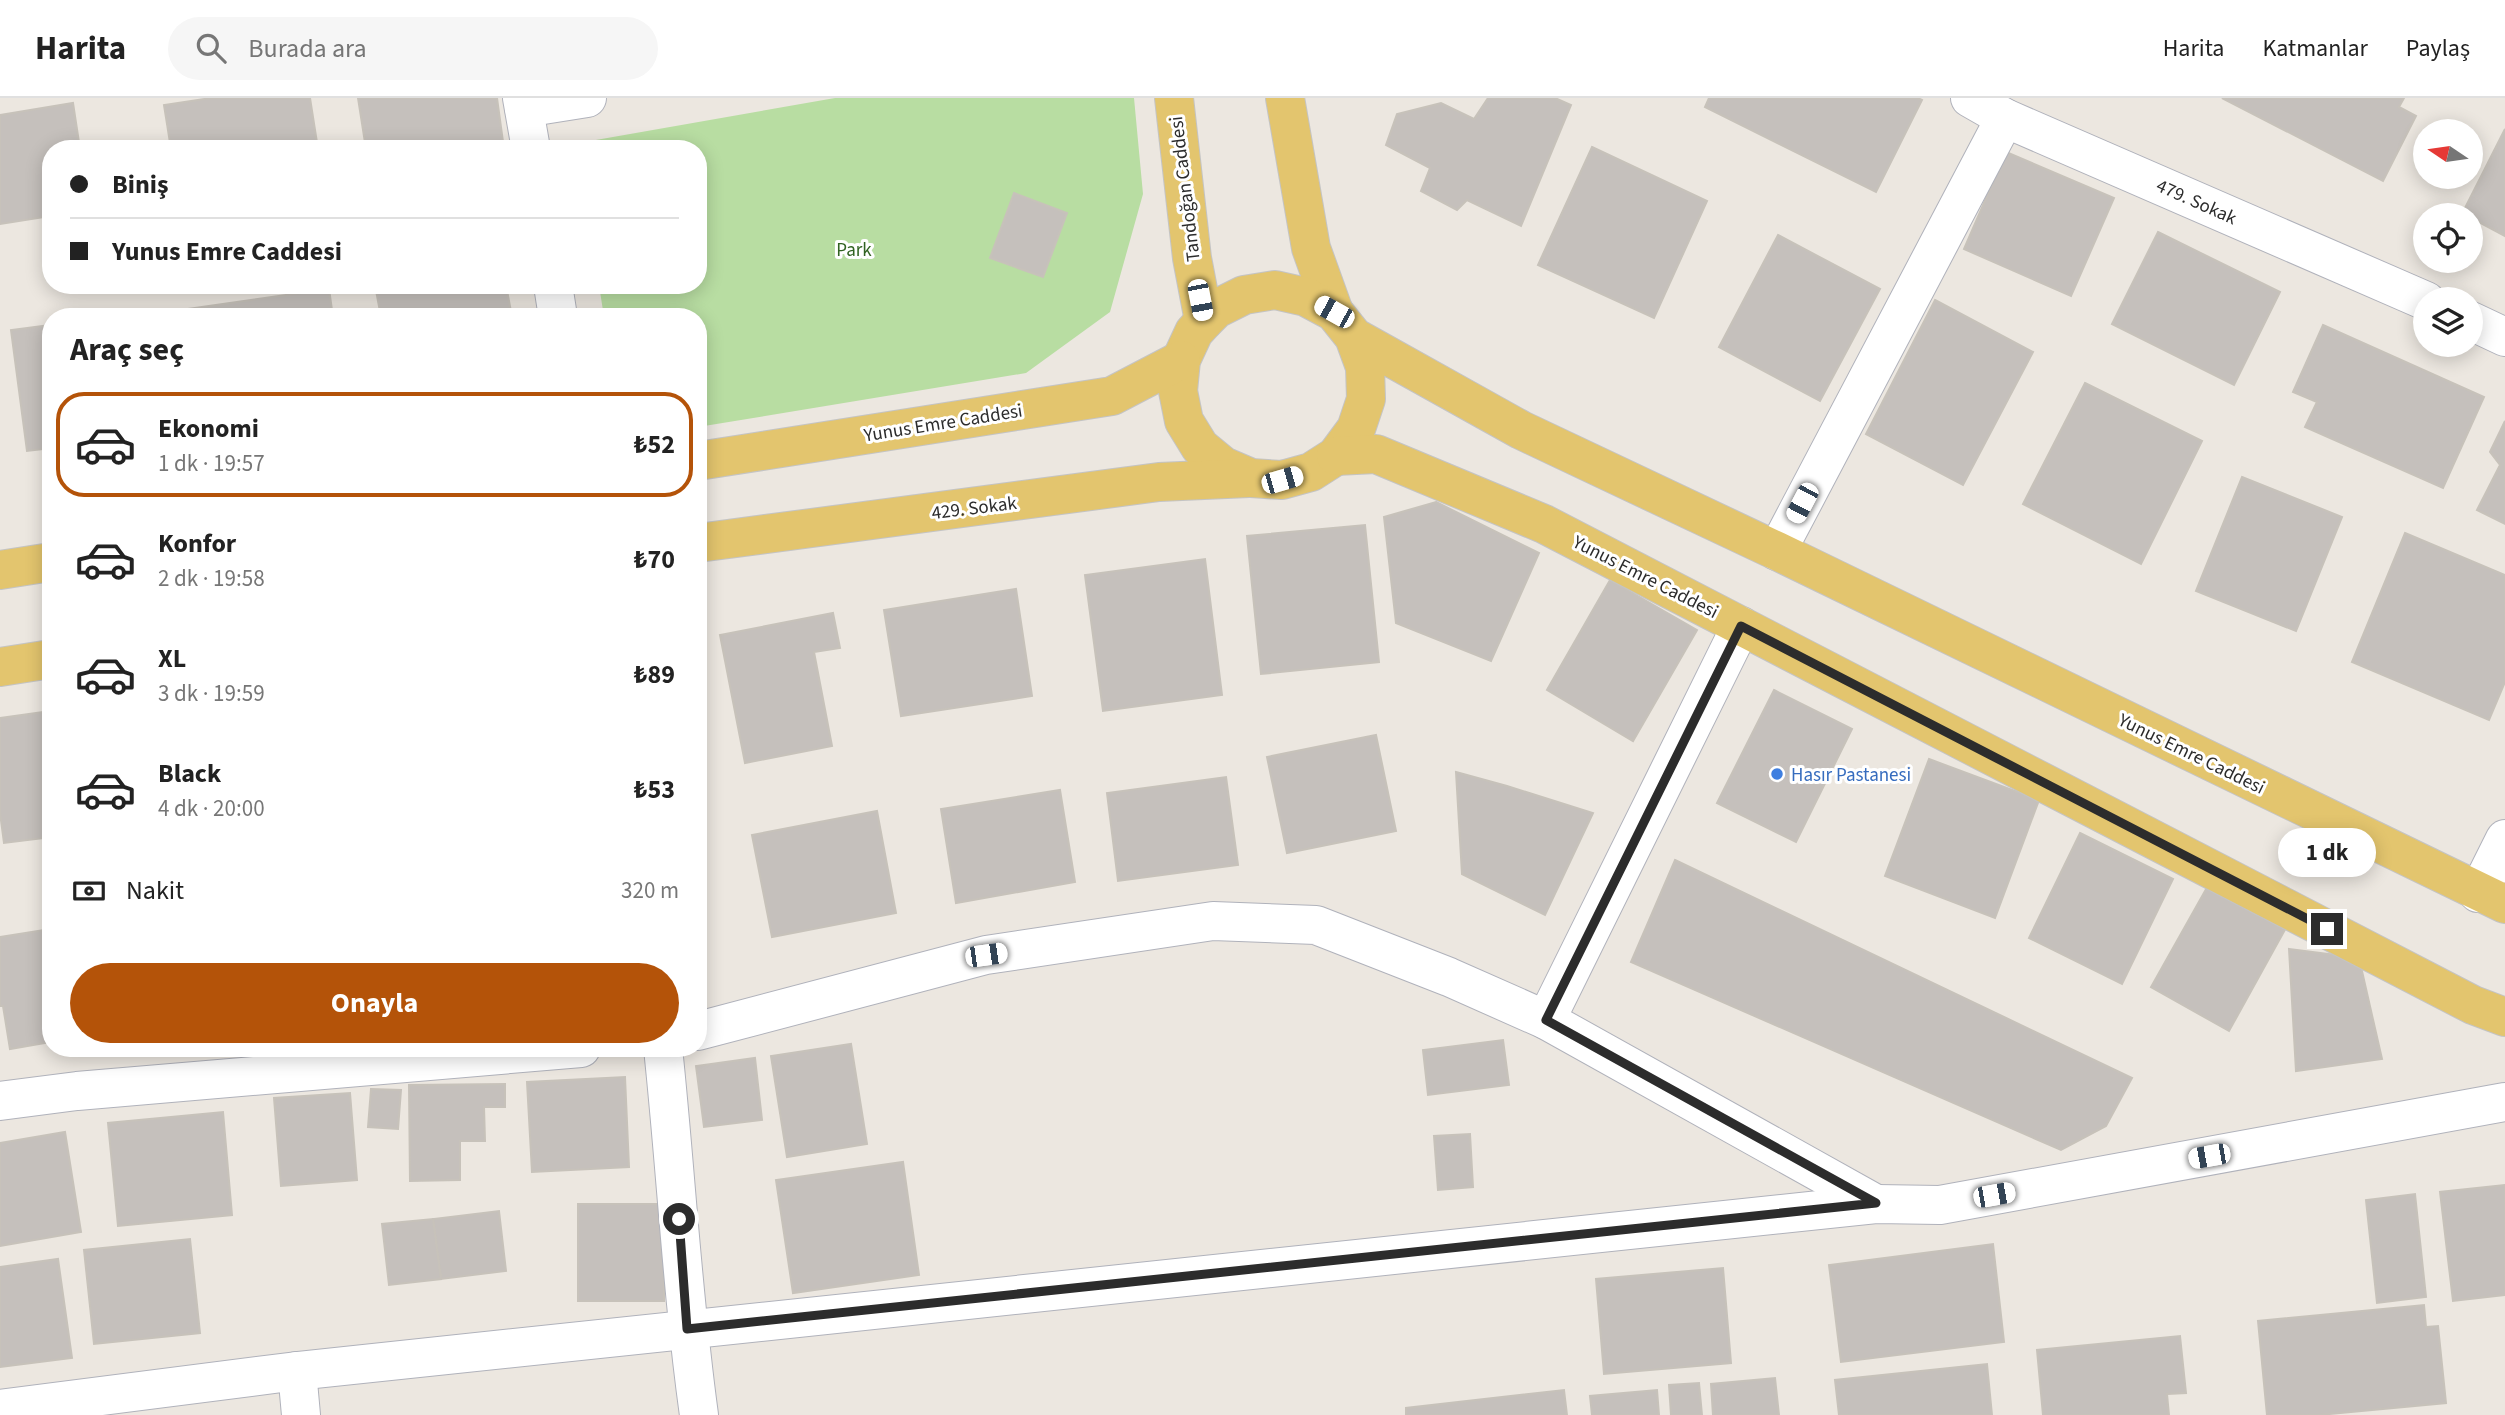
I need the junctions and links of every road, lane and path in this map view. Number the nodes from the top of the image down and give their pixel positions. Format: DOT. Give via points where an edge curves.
graph roads {
  1 [pos="587,98"];
  2 [pos="1174,98"];
  3 [pos="1285,98"];
  4 [pos="1970,98"];
  5 [pos="523,103"];
  6 [pos="2005,118"];
  7 [pos="529,140"];
  8 [pos="2413,295"];
  9 [pos="1204,321"];
  10 [pos="1344,325"];
  11 [pos="2483,327"];
  12 [pos="2505,337"];
  13 [pos="1181,360"];
  14 [pos="1336,456"];
  15 [pos="707,460"];
  16 [pos="1251,478"];
  17 [pos="707,542"];
  18 [pos="1777,551"];
  19 [pos="42,563"];
  20 [pos="0,570"];
  21 [pos="1741,626"];
  22 [pos="42,660"];
  23 [pos="0,667"];
  24 [pos="2505,839"];
  25 [pos="2491,899"];
  26 [pos="2505,1017"];
  27 [pos="1546,1020"];
  28 [pos="707,1029"];
  29 [pos="476,1057"];
  30 [pos="664,1057"];
  31 [pos="0,1101"];
  32 [pos="2505,1102"];
  33 [pos="1876,1203"];
  34 [pos="687,1329"];
  35 [pos="298,1371"];
  36 [pos="0,1409"];
  37 [pos="301,1415"];
  38 [pos="699,1415"];
  1 -- 5 [label="street"];
  2 -- 9 [label="main road, Tandoğan Caddesi"];
  3 -- 10 [label="main road" via="1311,248"];
  4 -- 6 [label="street, 479. Sokak"];
  5 -- 7 [label="street"];
  6 -- 8 [label="street, 479. Sokak"];
  6 -- 18 [label="street"];
  9 -- 10 [label="main road" via="1244,295 1275,290 1306,297"];
  9 -- 13 [label="main road"];
  10 -- 14 [label="main road" via="1366,367 1366,400 1356,429"];
  10 -- 18 [label="main road, Yunus Emre Caddesi" via="1521,430"];
  11 -- 12 [label="street"];
  13 -- 15 [label="main road, Yunus Emre Caddesi" via="1112,396"];
  13 -- 16 [label="main road" via="1178,391 1184,421 1200,447 1223,466"];
  14 -- 16 [label="main road" via="1311,472 1282,480"];
  14 -- 21 [label="main road, Yunus Emre Caddesi" via="1376,454 1544,524"];
  16 -- 17 [label="main road, 429. Sokak" via="1159,482"];
  18 -- 25 [label="main road, Yunus Emre Caddesi"];
  19 -- 20 [label="main road"];
  21 -- 26 [label="main road, Yunus Emre Caddesi" via="2473,1005"];
  21 -- 27 [label="street"];
  22 -- 23 [label="main road"];
  24 -- 25 [label="street"];
  27 -- 28 [label="street" via="1316,925 1213,921 986,955"];
  27 -- 33 [label="street"];
  29 -- 31 [label="street"];
  30 -- 34 [label="street"];
  32 -- 33 [label="street" via="1940,1205"];
  33 -- 34 [label="street"];
  34 -- 35 [label="street"];
  34 -- 38 [label="street"];
  35 -- 36 [label="street"];
  35 -- 37 [label="street"];
}
